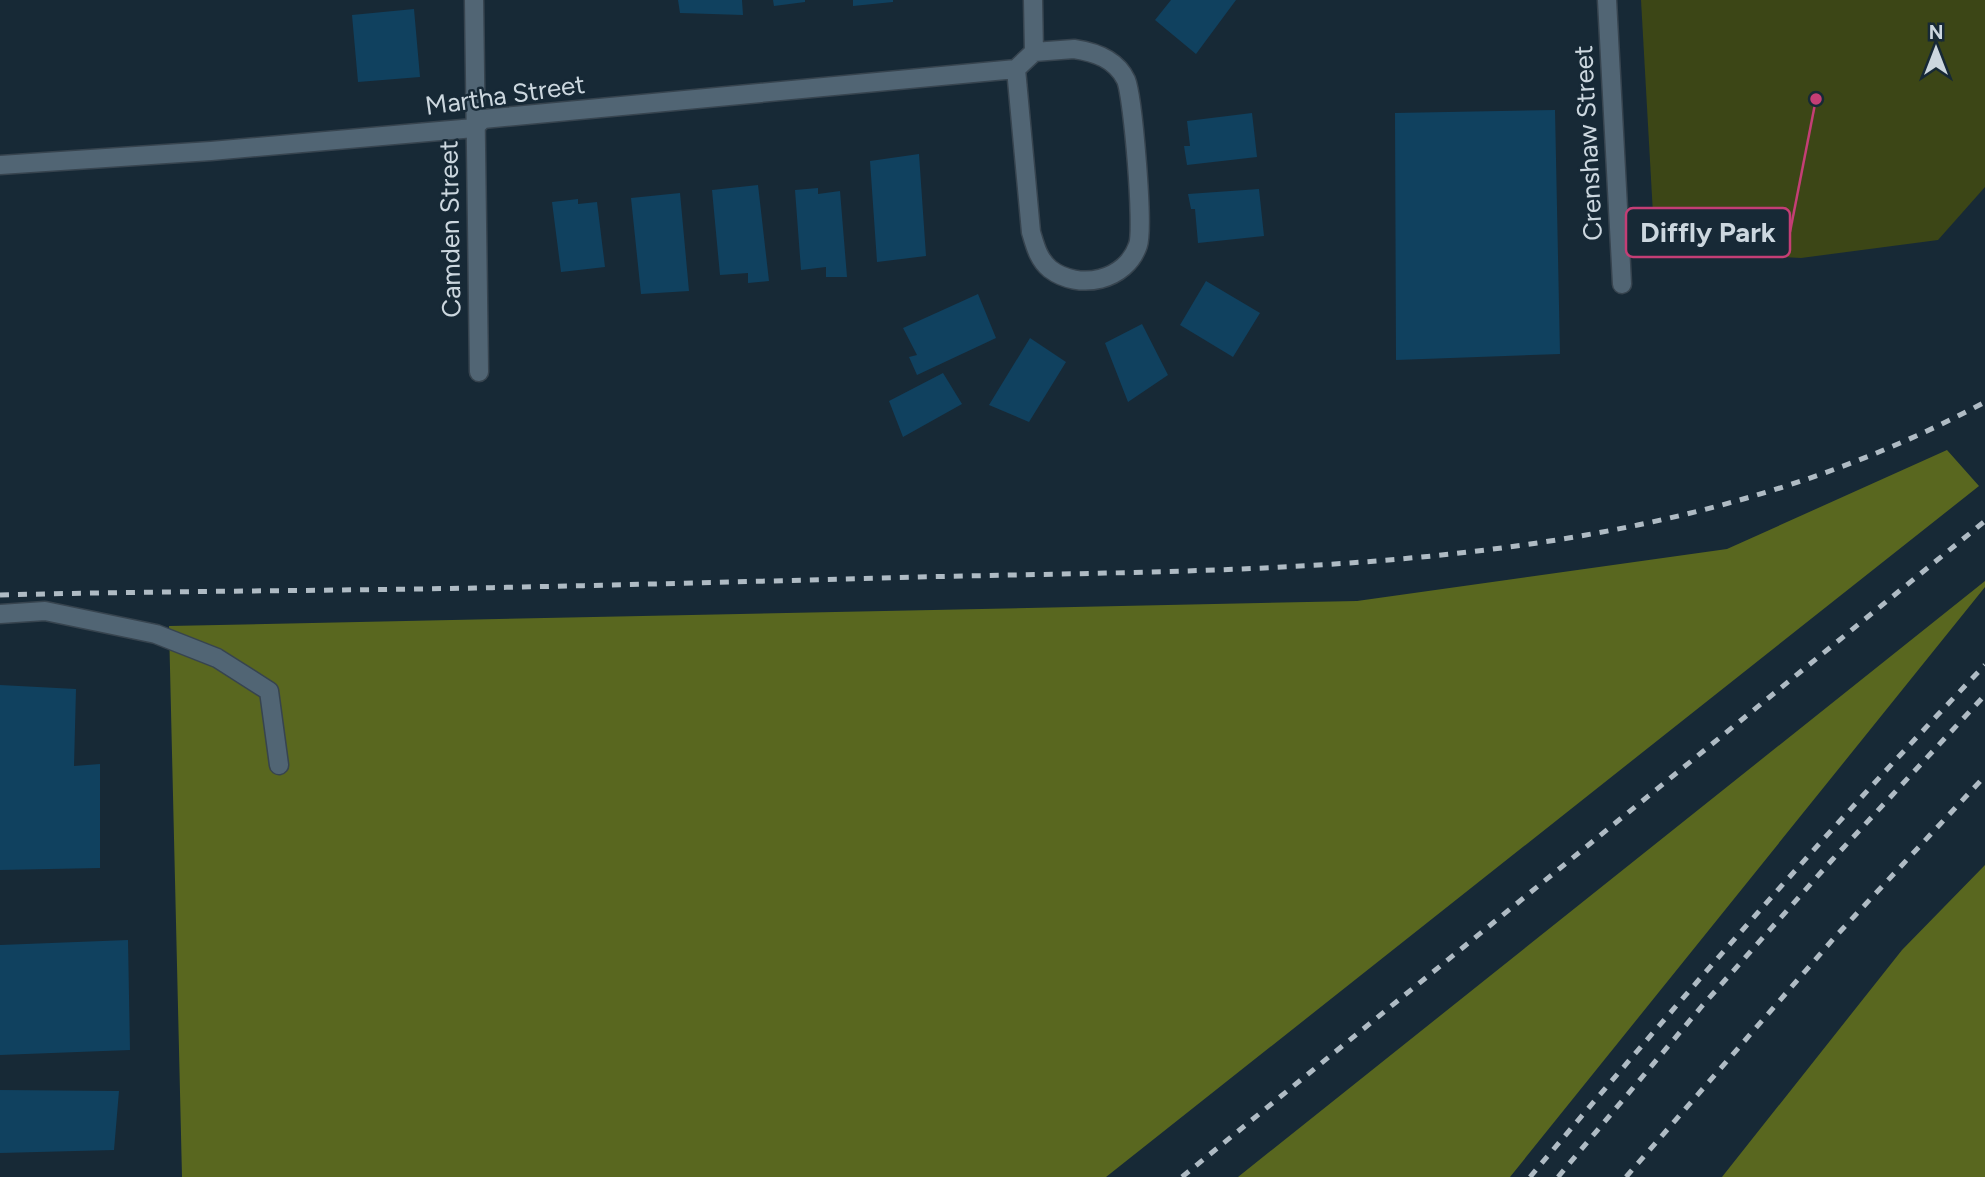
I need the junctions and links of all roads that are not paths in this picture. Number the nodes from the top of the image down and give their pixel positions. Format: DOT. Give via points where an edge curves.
graph roads {
  1 [pos="474,0"];
  2 [pos="1033,0"];
  3 [pos="1607,0"];
  4 [pos="1034,52"];
  5 [pos="1016,69"];
  6 [pos="474,128"];
  7 [pos="0,165"];
  8 [pos="1622,284"];
  9 [pos="479,372"];
  10 [pos="0,614"];
  11 [pos="279,765"];
  1 -- 6 [label="street, Camden Street"];
  2 -- 4 [label="street"];
  3 -- 8 [label="street, Crenshaw Street"];
  4 -- 5 [label="street"];
  4 -- 5 [label="street" via="1095,52 1113,63 1125,80 1138,181 1139,244 1127,264 1108,277 1086,282 1065,277 1049,268 1037,252 1031,232"];
  5 -- 6 [label="street, Martha Street" via="483,120"];
  6 -- 7 [label="street, Martha Street"];
  6 -- 9 [label="street, Camden Street"];
  10 -- 11 [label="street" via="45,611 156,634 217,657 269,691"];
}
